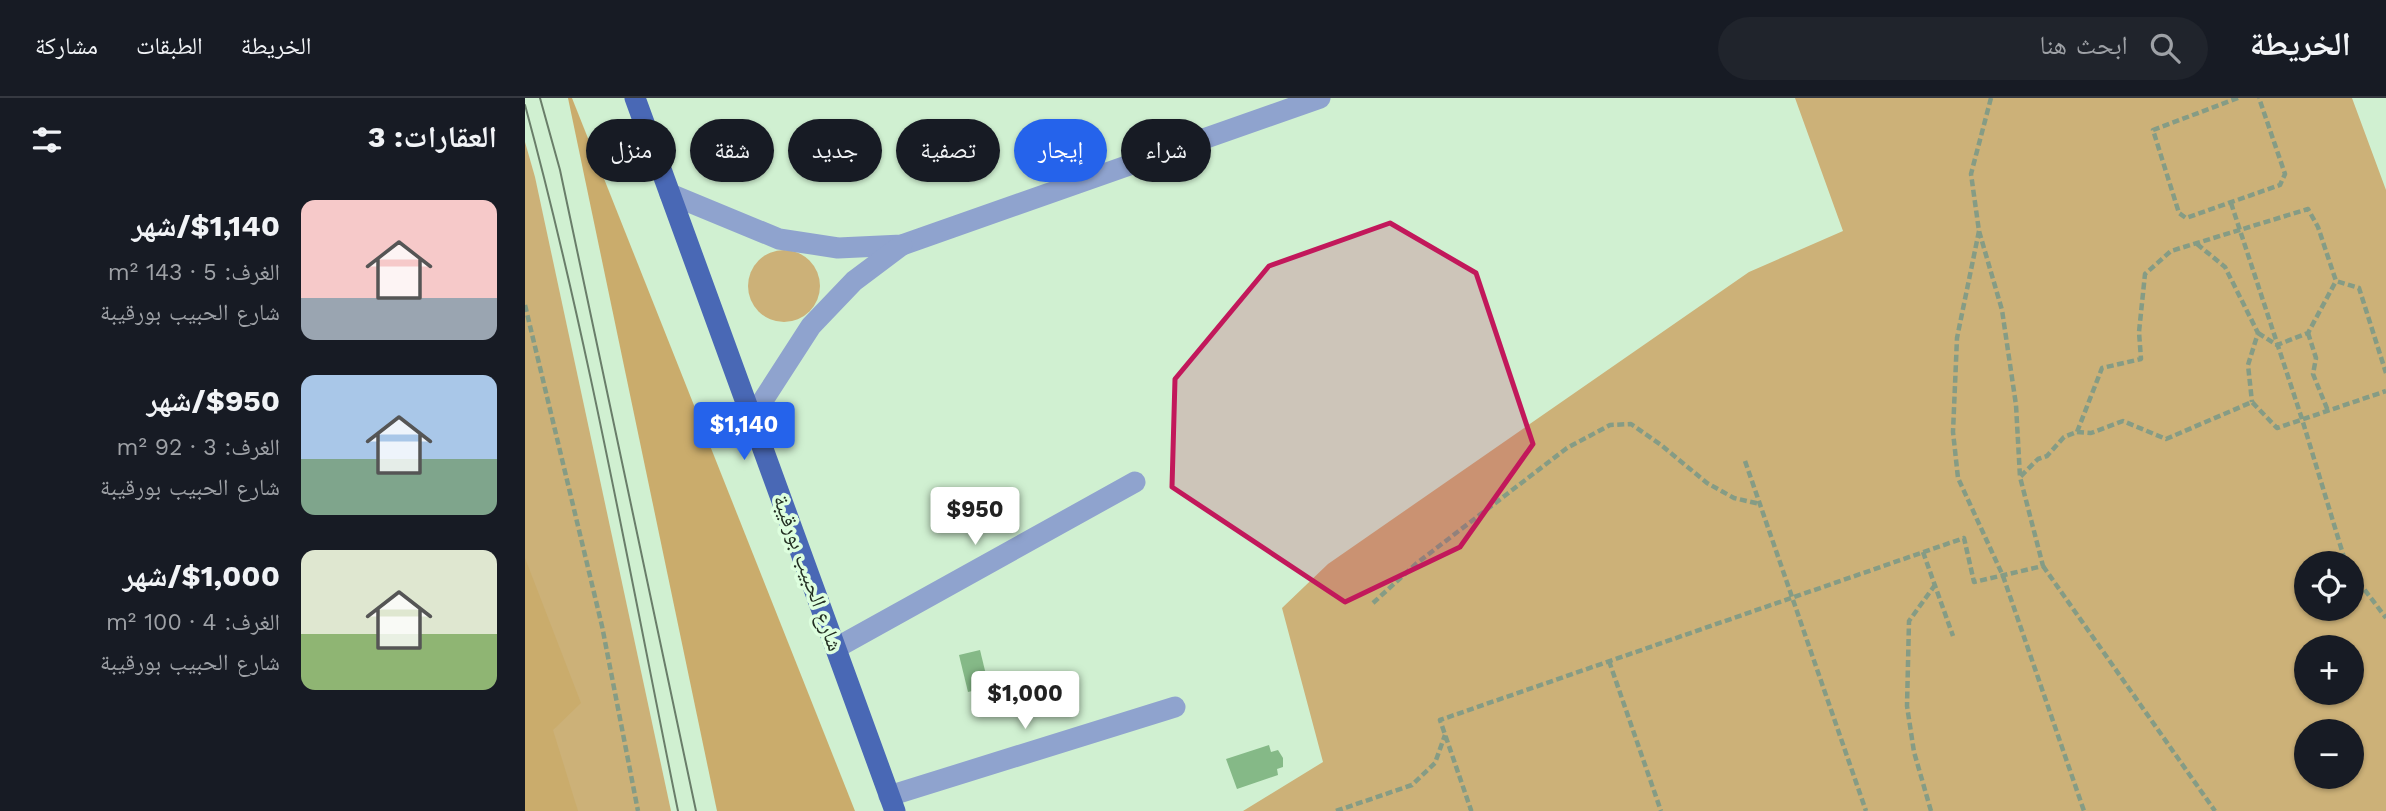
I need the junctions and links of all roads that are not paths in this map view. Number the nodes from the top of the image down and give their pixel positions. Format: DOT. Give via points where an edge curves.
graph roads {
  1 [pos="635,98"];
  2 [pos="1320,98"];
  3 [pos="670,194"];
  4 [pos="902,245"];
  5 [pos="751,419"];
  6 [pos="1135,482"];
  7 [pos="837,648"];
  8 [pos="1175,707"];
  9 [pos="892,803"];
  1 -- 3 [label="main road, شارع الحبيب بورقيبة"];
  2 -- 4 [label="street"];
  3 -- 4 [label="street" via="779,239 838,248"];
  3 -- 5 [label="main road, شارع الحبيب بورقيبة"];
  4 -- 5 [label="street" via="854,281 811,326"];
  5 -- 7 [label="main road, شارع الحبيب بورقيبة"];
  6 -- 7 [label="street"];
  7 -- 9 [label="main road, شارع الحبيب بورقيبة"];
  8 -- 9 [label="street"];
}
